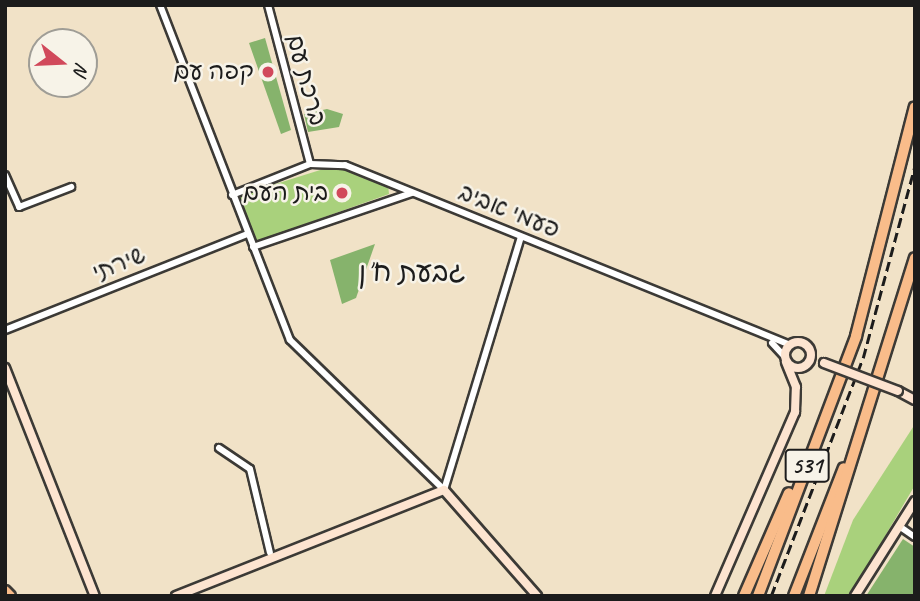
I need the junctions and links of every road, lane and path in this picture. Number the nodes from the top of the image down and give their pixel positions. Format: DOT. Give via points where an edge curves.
graph roads {
  1 [pos="160,5"];
  2 [pos="268,5"];
  3 [pos="914,109"];
  4 [pos="310,164"];
  5 [pos="5,175"];
  6 [pos="71,187"];
  7 [pos="412,193"];
  8 [pos="232,195"];
  9 [pos="248,234"];
  10 [pos="521,237"];
  11 [pos="253,247"];
  12 [pos="915,258"];
  13 [pos="5,330"];
  14 [pos="856,336"];
  15 [pos="768,340"];
  16 [pos="789,344"];
  17 [pos="811,353"];
  18 [pos="785,359"];
  19 [pos="824,363"];
  20 [pos="884,364"];
  21 [pos="805,366"];
  22 [pos="5,368"];
  23 [pos="796,387"];
  24 [pos="915,398"];
  25 [pos="219,449"];
  26 [pos="444,490"];
  27 [pos="915,501"];
  28 [pos="899,526"];
  29 [pos="915,537"];
  30 [pos="270,553"];
  31 [pos="5,591"];
  32 [pos="10,596"];
  33 [pos="95,596"];
  34 [pos="176,596"];
  35 [pos="537,596"];
  36 [pos="715,596"];
  37 [pos="744,596"];
  38 [pos="758,596"];
  39 [pos="794,596"];
  40 [pos="808,596"];
  41 [pos="855,596"];
  1 -- 8 [label="street"];
  2 -- 4 [label="street, ברכת עם"];
  3 -- 14 [label="highway, 531"];
  4 -- 7 [label="street, פעמי אביב" via="345,165"];
  4 -- 8 [label="street, פעמי אביב"];
  5 -- 6 [label="street" via="19,207"];
  7 -- 10 [label="street, פעמי אביב"];
  7 -- 11 [label="street"];
  8 -- 9 [label="street"];
  9 -- 11 [label="street"];
  9 -- 13 [label="street, שירתי"];
  10 -- 15 [label="street, פעמי אביב"];
  10 -- 26 [label="street"];
  11 -- 26 [label="street" via="296,348"];
  12 -- 20 [label="highway, 531"];
  14 -- 37 [label="highway"];
  14 -- 38 [label="highway, 531"];
  15 -- 16 [label="street, פעמי אביב"];
  15 -- 18 [label="street, פעמי אביב"];
  16 -- 17 [label="street" via="801,342"];
  16 -- 18 [label="street"];
  17 -- 19 [label="street"];
  17 -- 21 [label="street"];
  18 -- 21 [label="street"];
  18 -- 23 [label="street"];
  19 -- 21 [label="street"];
  19 -- 24 [label="street, bridge"];
  20 -- 39 [label="highway, 531"];
  20 -- 40 [label="highway"];
  21 -- 23 [label="street"];
  22 -- 33 [label="street"];
  23 -- 36 [label="street" via="795,412"];
  25 -- 30 [label="street" via="250,469"];
  26 -- 30 [label="street"];
  26 -- 35 [label="street"];
  27 -- 28 [label="street"];
  28 -- 29 [label="street"];
  28 -- 41 [label="street"];
  30 -- 34 [label="street"];
  31 -- 32 [label="highway"];
}
